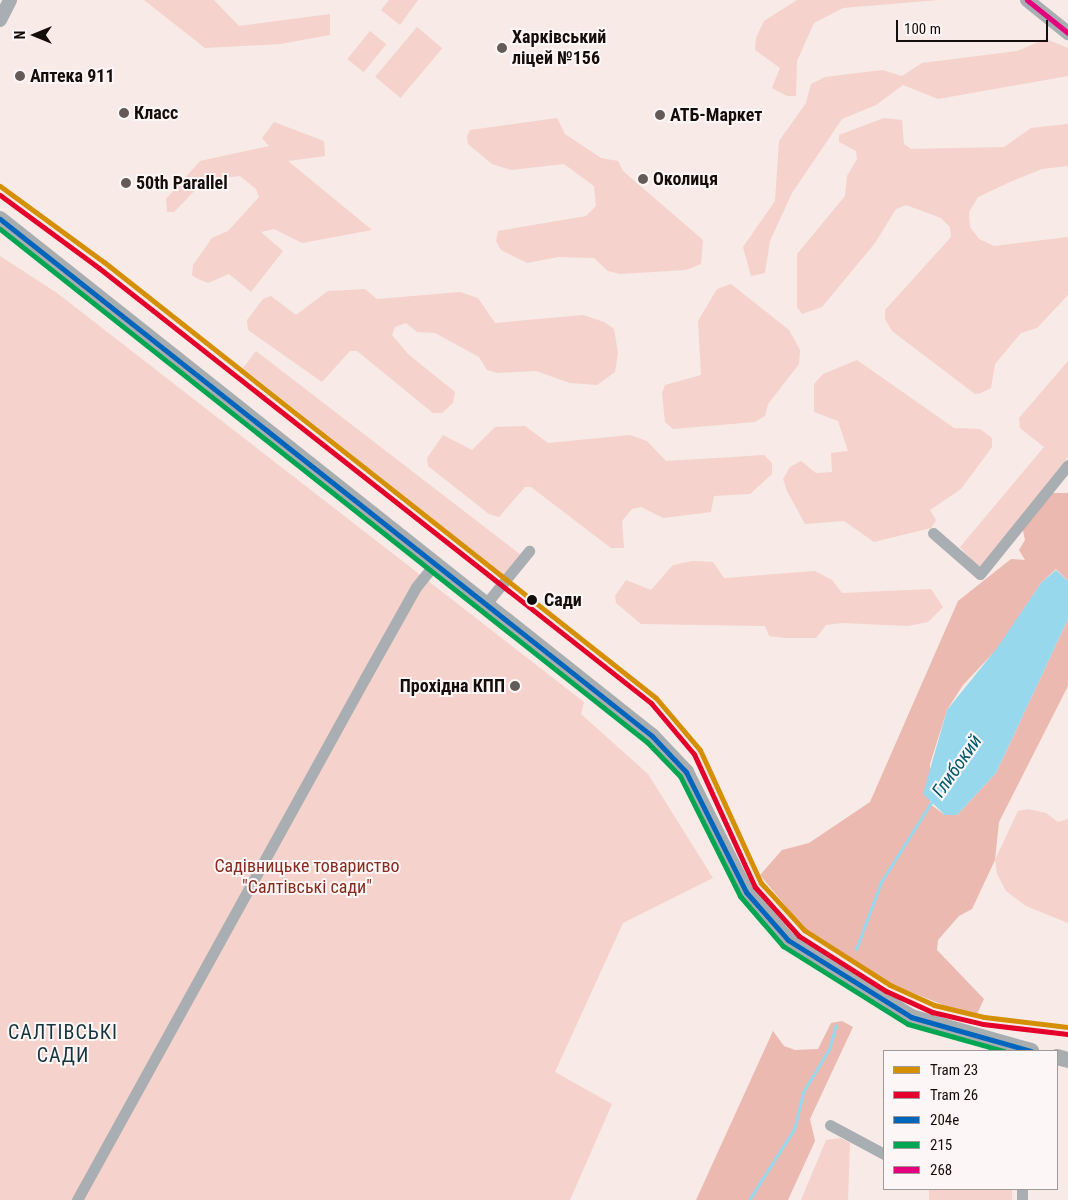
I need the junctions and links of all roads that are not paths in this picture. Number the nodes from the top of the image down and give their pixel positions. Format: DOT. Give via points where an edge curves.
graph roads {
  1 [pos="10,0"];
  2 [pos="1027,0"];
  3 [pos="0,20"];
  4 [pos="1068,33"];
  5 [pos="0,219"];
  6 [pos="1068,465"];
  7 [pos="933,533"];
  8 [pos="529,551"];
  9 [pos="434,565"];
  10 [pos="485,605"];
  11 [pos="1028,1050"];
  12 [pos="830,1125"];
  13 [pos="883,1153"];
  14 [pos="77,1200"];
  1 -- 3 [label="street"];
  2 -- 4 [label="street"];
  5 -- 9 [label="main road"];
  6 -- 7 [label="street" via="980,574"];
  8 -- 10 [label="street"];
  9 -- 10 [label="main road"];
  9 -- 14 [label="street" via="369,670"];
  10 -- 11 [label="main road" via="672,755 698,790 756,908 778,932 876,998 940,1028"];
  12 -- 13 [label="street"];
}
